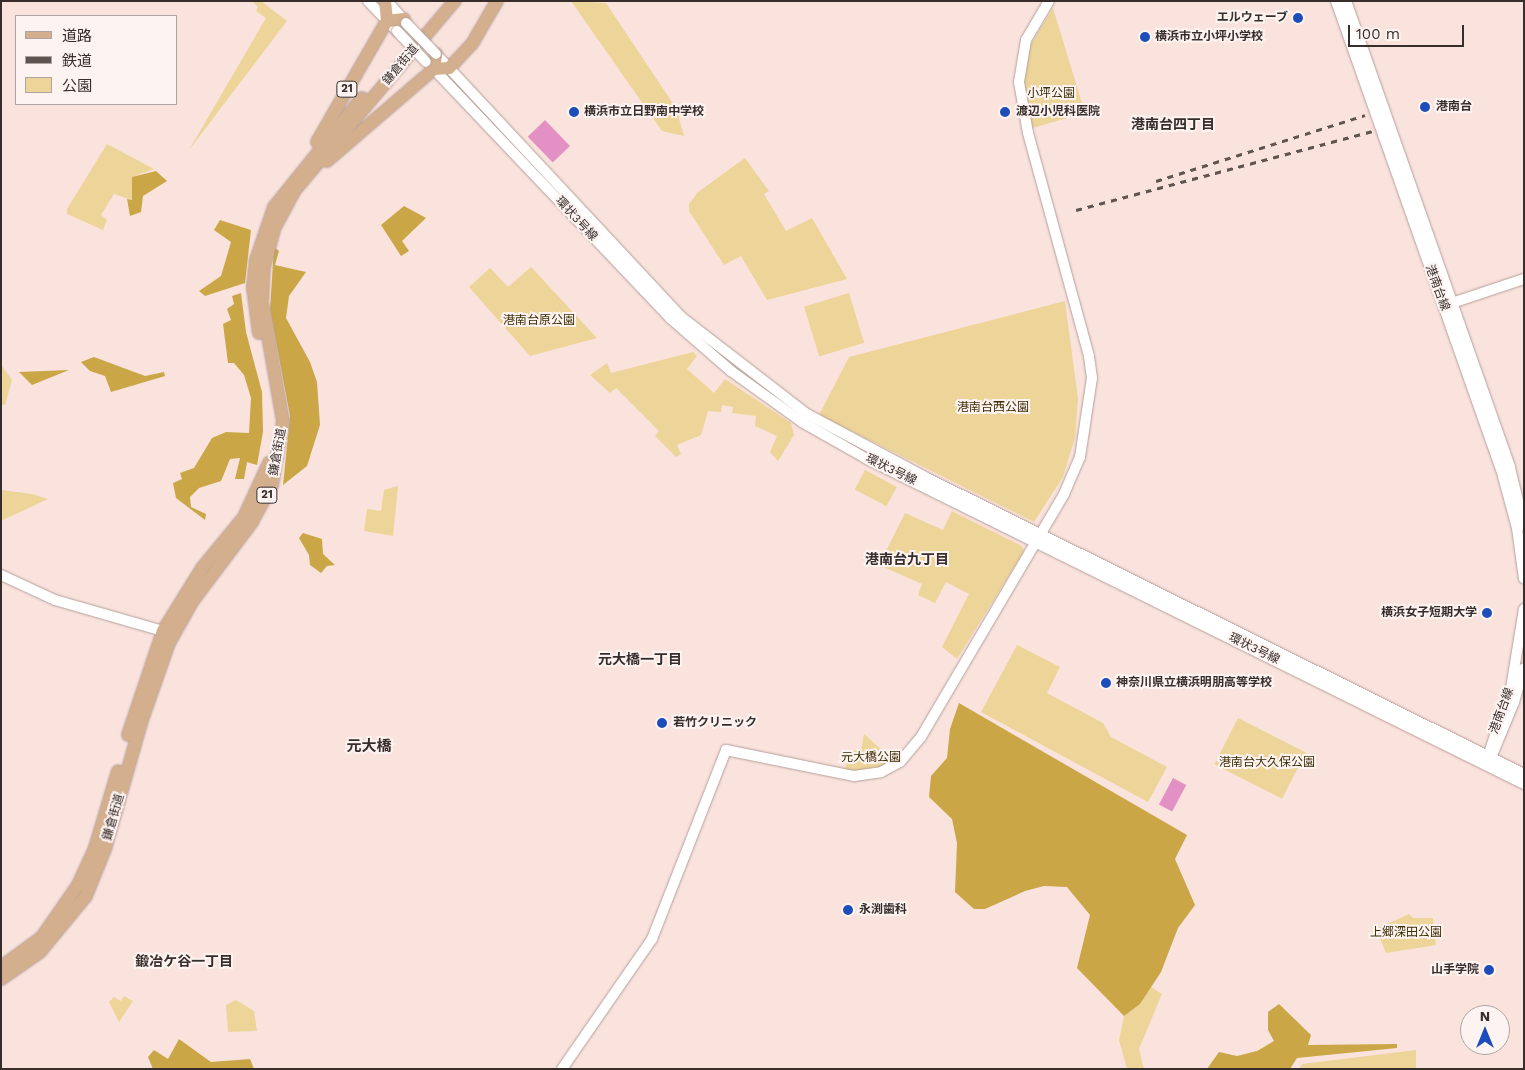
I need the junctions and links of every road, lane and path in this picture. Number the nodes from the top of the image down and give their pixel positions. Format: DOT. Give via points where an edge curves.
graph roads {
  1 [pos="368,1"];
  2 [pos="386,1"];
  3 [pos="444,1"];
  4 [pos="455,1"];
  5 [pos="497,1"];
  6 [pos="1049,1"];
  7 [pos="1336,1"];
  8 [pos="1346,1"];
  9 [pos="387,21"];
  10 [pos="405,21"];
  11 [pos="432,61"];
  12 [pos="449,68"];
  13 [pos="304,172"];
  14 [pos="1524,279"];
  15 [pos="1448,305"];
  16 [pos="1524,525"];
  17 [pos="1039,538"];
  18 [pos="1,575"];
  19 [pos="1524,579"];
  20 [pos="1524,609"];
  21 [pos="168,633"];
  22 [pos="1524,668"];
  23 [pos="1489,757"];
  24 [pos="1524,774"];
  25 [pos="1524,784"];
  26 [pos="1,967"];
  27 [pos="1,979"];
  28 [pos="562,1069"];
  1 -- 9 [label="street, 環状3号線"];
  2 -- 9 [label="main road"];
  2 -- 10 [label="street, 環状3号線"];
  3 -- 13 [label="main road, 鎌倉街道 / 21"];
  4 -- 13 [label="main road, 鎌倉街道 / 21"];
  5 -- 12 [label="main road" via="472,44"];
  6 -- 17 [label="street" via="1026,40 1020,65 1020,100 1085,331 1092,378 1080,457"];
  7 -- 15 [label="street, 港南台線"];
  8 -- 15 [label="street, 港南台線"];
  9 -- 10 [label="main road"];
  9 -- 11 [label="street, 環状3号線, bridge"];
  9 -- 13 [label="main road, 21"];
  10 -- 11 [label="street, 環状3号線, bridge"];
  11 -- 12 [label="main road"];
  11 -- 13 [label="main road, 21" via="350,144"];
  11 -- 17 [label="street, 環状3号線" via="633,281 731,371 842,445"];
  12 -- 17 [label="street, 環状3号線" via="680,316 742,368 807,414"];
  13 -- 21 [label="main road, 鎌倉街道 / 21" via="274,207 256,260 255,314 273,391 275,418 268,469 244,517 202,568"];
  14 -- 15 [label="street"];
  15 -- 16 [label="street, 港南台線" via="1510,468"];
  15 -- 19 [label="street, 港南台線" via="1501,469 1517,528"];
  17 -- 23 [label="street, 環状3号線"];
  17 -- 28 [label="street" via="921,738 900,762 881,772 854,776 726,750 652,940"];
  18 -- 21 [label="street" via="55,600"];
  20 -- 23 [label="street, 港南台線" via="1511,688"];
  21 -- 26 [label="main road, 鎌倉街道 / 21" via="83,875 42,937"];
  21 -- 27 [label="main road, 鎌倉街道 / 21" via="93,880 49,943"];
  22 -- 23 [label="street, 港南台線"];
  23 -- 24 [label="street, 環状3号線"];
  23 -- 25 [label="street, 環状3号線"];
}
